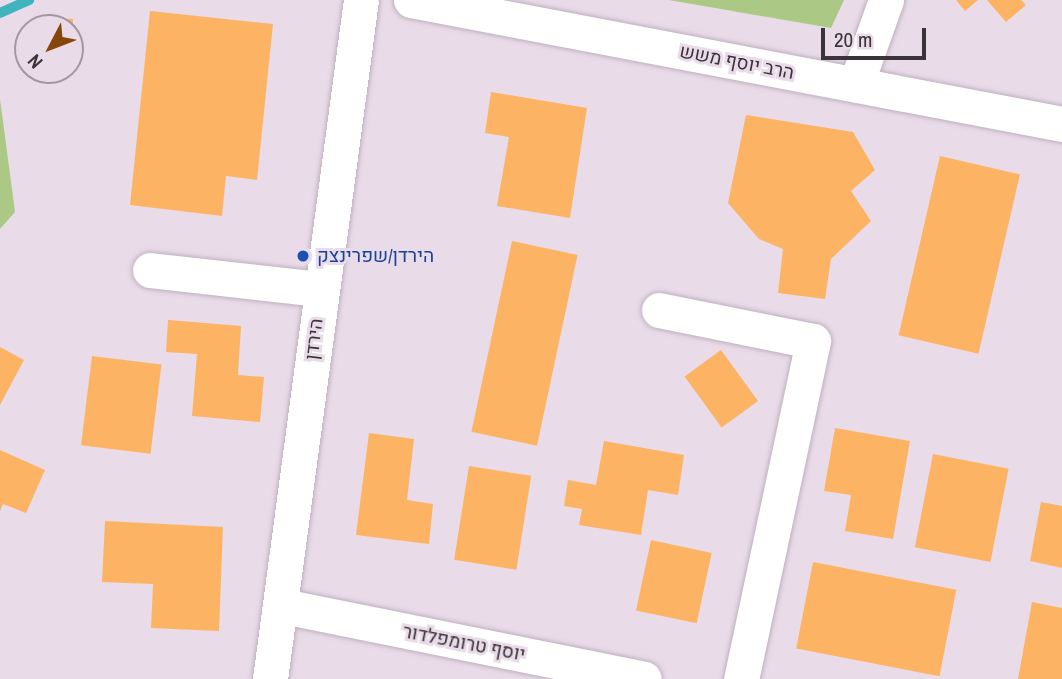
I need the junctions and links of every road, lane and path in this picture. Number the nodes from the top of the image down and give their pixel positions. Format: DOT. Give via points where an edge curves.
graph roads {
  1 [pos="361,0"];
  2 [pos="411,0"];
  3 [pos="886,0"];
  4 [pos="856,84"];
  5 [pos="1062,124"];
  6 [pos="149,270"];
  7 [pos="320,289"];
  8 [pos="659,310"];
  9 [pos="284,606"];
  10 [pos="270,679"];
  11 [pos="644,679"];
  12 [pos="741,679"];
  1 -- 7 [label="street, הירדן"];
  2 -- 4 [label="street, הרב יוסף משש"];
  3 -- 4 [label="street"];
  4 -- 5 [label="street, הרב יוסף משש"];
  6 -- 7 [label="street"];
  7 -- 9 [label="street, הירדן"];
  8 -- 12 [label="street" via="813,341"];
  9 -- 10 [label="street, הירדן"];
  9 -- 11 [label="street, יוסף טרומפלדור"];
}
